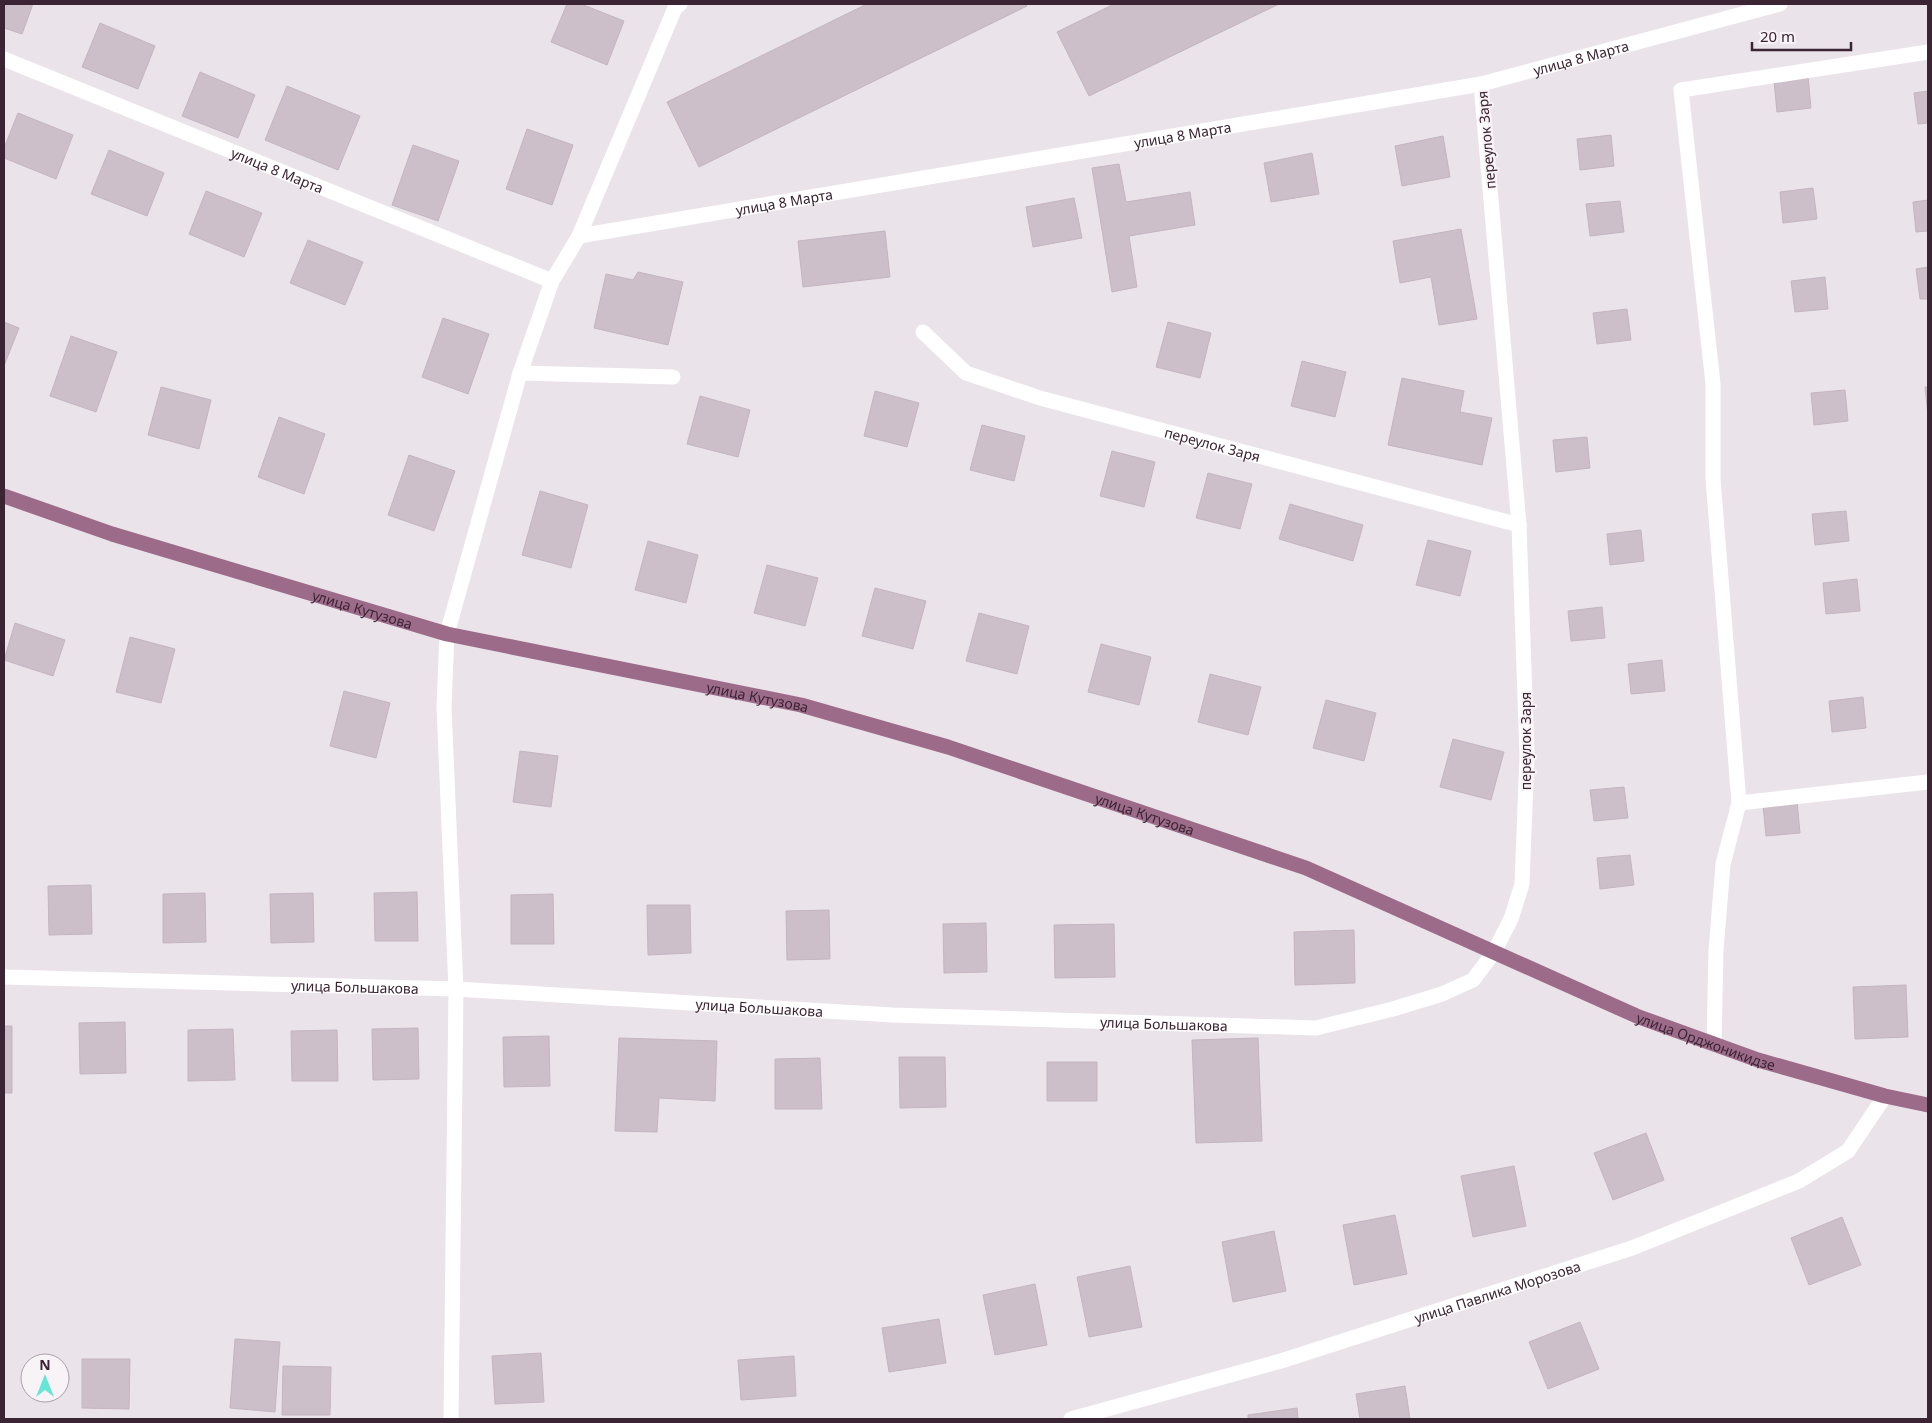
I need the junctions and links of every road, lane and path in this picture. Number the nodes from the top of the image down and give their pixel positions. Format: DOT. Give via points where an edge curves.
graph roads {
  1 [pos="1780,4"];
  2 [pos="674,5"];
  3 [pos="1928,52"];
  4 [pos="4,58"];
  5 [pos="1481,84"];
  6 [pos="579,236"];
  7 [pos="552,281"];
  8 [pos="923,332"];
  9 [pos="520,374"];
  10 [pos="673,377"];
  11 [pos="4,496"];
  12 [pos="1519,526"];
  13 [pos="447,634"];
  14 [pos="1928,782"];
  15 [pos="1739,803"];
  16 [pos="1494,952"];
  17 [pos="4,977"];
  18 [pos="456,989"];
  19 [pos="1714,1044"];
  20 [pos="1885,1096"];
  21 [pos="1928,1105"];
  22 [pos="451,1419"];
  23 [pos="1071,1419"];
  1 -- 5 [label="street, улица 8 Марта"];
  2 -- 6 [label="street"];
  3 -- 15 [label="street" via="1680,90 1713,384 1713,479"];
  4 -- 7 [label="street, улица 8 Марта"];
  5 -- 6 [label="street, улица 8 Марта"];
  5 -- 12 [label="street, переулок Заря"];
  6 -- 7 [label="street"];
  7 -- 9 [label="street"];
  8 -- 12 [label="street, переулок Заря" via="966,373 1040,398"];
  9 -- 10 [label="street"];
  9 -- 13 [label="street"];
  11 -- 13 [label="main road, улица Кутузова" via="112,534"];
  12 -- 16 [label="street, переулок Заря" via="1527,755 1522,884 1511,920"];
  13 -- 16 [label="main road, улица Кутузова" via="801,706 948,747 1306,868"];
  13 -- 18 [label="street" via="444,707"];
  14 -- 15 [label="street"];
  15 -- 19 [label="street" via="1723,864 1716,951"];
  16 -- 18 [label="street, улица Большакова" via="1473,980 1442,994 1316,1028 892,1016"];
  16 -- 19 [label="main road, улица Орджоникидзе" via="1639,1016"];
  17 -- 18 [label="street, улица Большакова"];
  18 -- 22 [label="street"];
  19 -- 20 [label="main road, улица Орджоникидзе" via="1758,1060"];
  20 -- 21 [label="main road, улица Орджоникидзе"];
  20 -- 23 [label="street, улица Павлика Морозова" via="1848,1151 1790,1185 1613,1254 1280,1361"];
}
